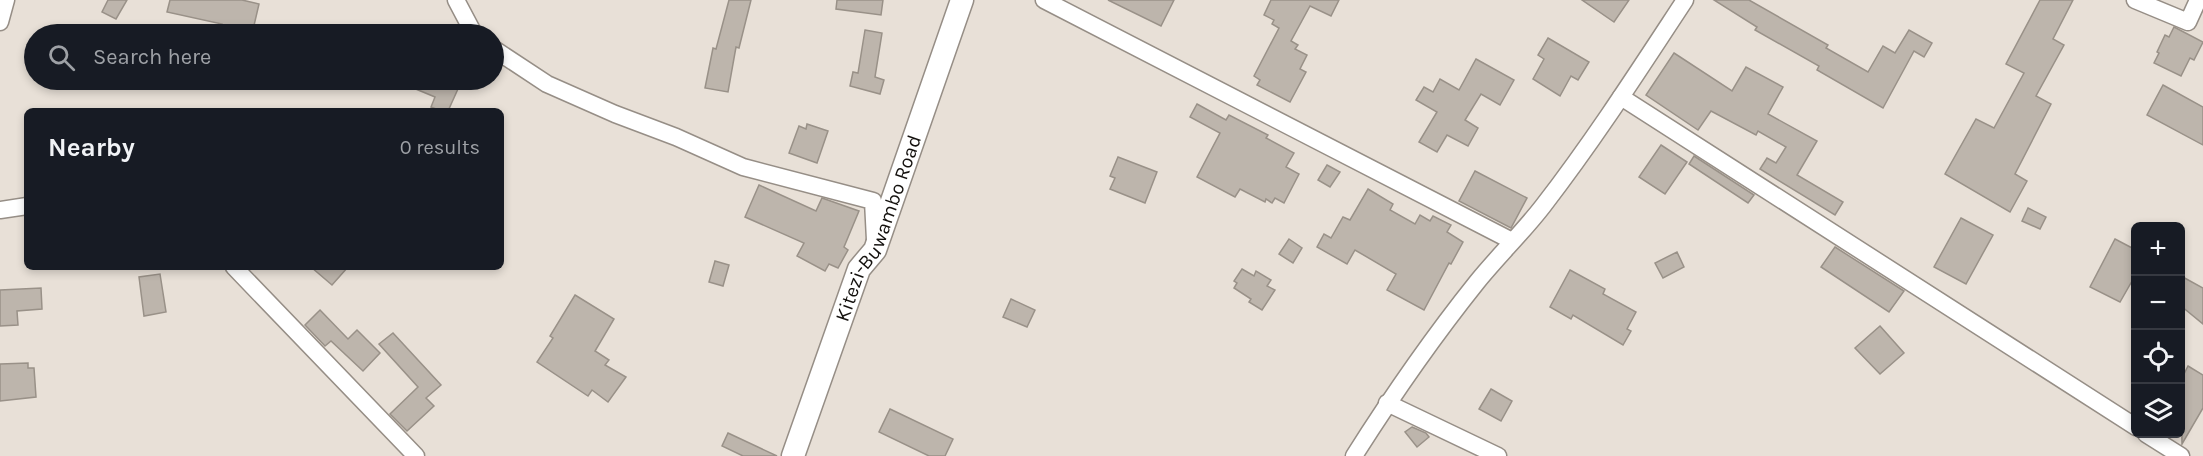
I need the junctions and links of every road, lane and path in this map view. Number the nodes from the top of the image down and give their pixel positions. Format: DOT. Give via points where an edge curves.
graph roads {
  1 [pos="6,0"];
  2 [pos="456,0"];
  3 [pos="963,0"];
  4 [pos="1044,0"];
  5 [pos="1685,0"];
  6 [pos="2135,0"];
  7 [pos="2198,0"];
  8 [pos="0,22"];
  9 [pos="469,24"];
  10 [pos="504,56"];
  11 [pos="1622,97"];
  12 [pos="24,206"];
  13 [pos="0,210"];
  14 [pos="1512,241"];
  15 [pos="875,250"];
  16 [pos="237,270"];
  17 [pos="1388,403"];
  18 [pos="2131,424"];
  19 [pos="2152,438"];
  20 [pos="416,456"];
  21 [pos="793,456"];
  22 [pos="1354,456"];
  23 [pos="1498,456"];
  24 [pos="2181,456"];
  1 -- 8 [label="street"];
  2 -- 9 [label="street"];
  3 -- 15 [label="street, Kitezi-Buwambo Road"];
  4 -- 14 [label="street"];
  5 -- 11 [label="street"];
  6 -- 7 [label="street" via="2188,22"];
  10 -- 15 [label="street" via="547,84 743,167 873,201"];
  11 -- 14 [label="street" via="1542,207"];
  11 -- 18 [label="street"];
  12 -- 13 [label="street"];
  14 -- 17 [label="street"];
  15 -- 21 [label="street, Kitezi-Buwambo Road" via="859,269"];
  16 -- 20 [label="street"];
  17 -- 22 [label="street"];
  17 -- 23 [label="street"];
  19 -- 24 [label="street"];
}
